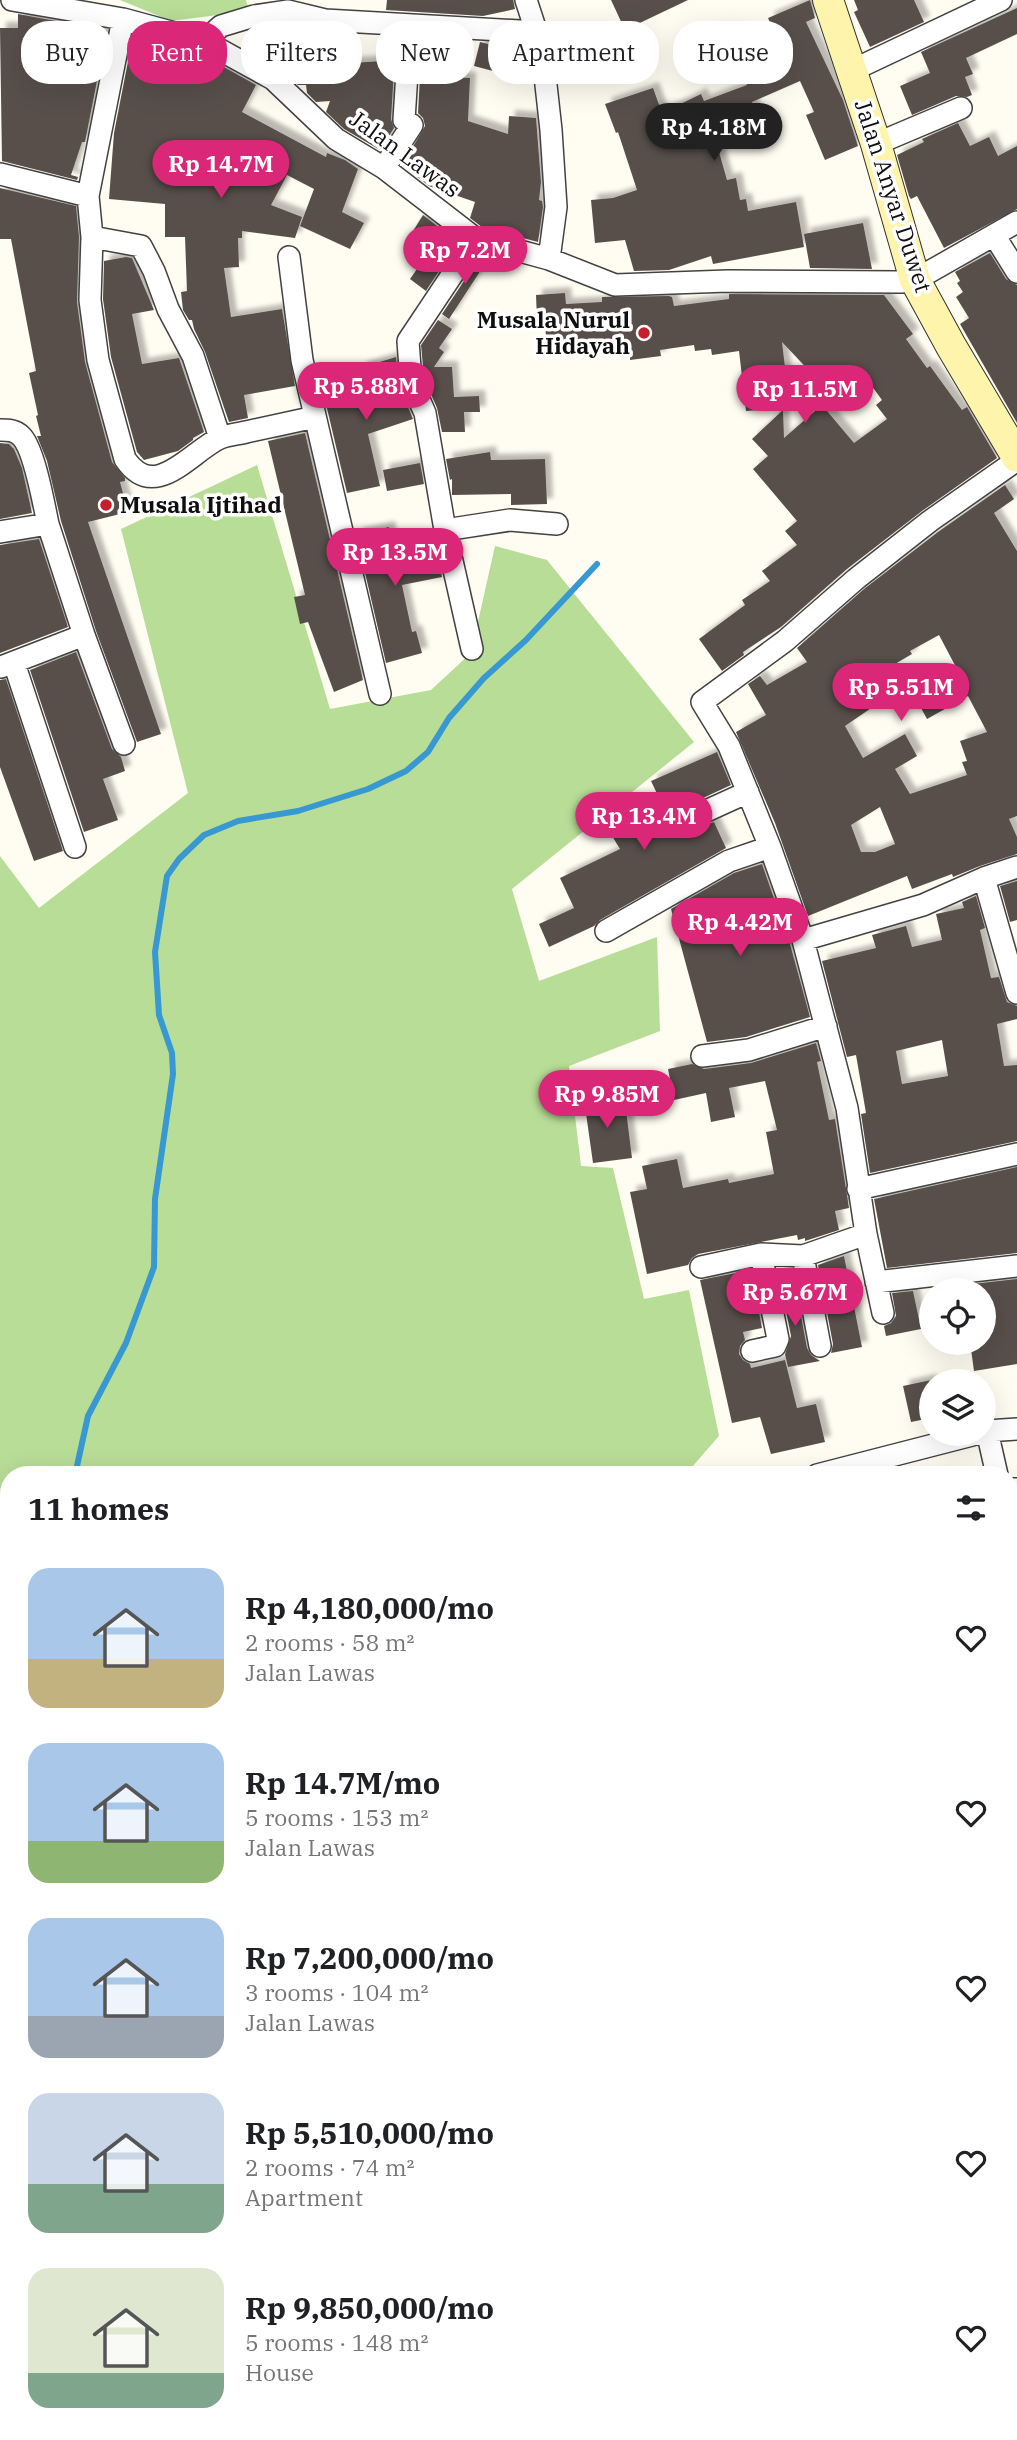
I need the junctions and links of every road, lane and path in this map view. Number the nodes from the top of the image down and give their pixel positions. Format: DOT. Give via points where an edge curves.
graph roads {
  1 [pos="12,0"];
  2 [pos="526,0"];
  3 [pos="828,0"];
  4 [pos="1001,0"];
  5 [pos="123,19"];
  6 [pos="130,21"];
  7 [pos="533,21"];
  8 [pos="376,23"];
  9 [pos="227,24"];
  10 [pos="227,54"];
  11 [pos="853,71"];
  12 [pos="406,84"];
  13 [pos="546,84"];
  14 [pos="961,108"];
  15 [pos="876,144"];
  16 [pos="384,169"];
  17 [pos="0,174"];
  18 [pos="88,196"];
  19 [pos="1017,222"];
  20 [pos="994,235"];
  21 [pos="92,237"];
  22 [pos="477,239"];
  23 [pos="289,257"];
  24 [pos="549,259"];
  25 [pos="1017,272"];
  26 [pos="915,280"];
  27 [pos="315,417"];
  28 [pos="0,430"];
  29 [pos="220,438"];
  30 [pos="1015,447"];
  31 [pos="48,524"];
  32 [pos="557,524"];
  33 [pos="445,530"];
  34 [pos="0,532"];
  35 [pos="84,635"];
  36 [pos="472,649"];
  37 [pos="7,665"];
  38 [pos="380,694"];
  39 [pos="124,744"];
  40 [pos="748,792"];
  41 [pos="693,817"];
  42 [pos="75,847"];
  43 [pos="770,847"];
  44 [pos="1017,867"];
  45 [pos="984,878"];
  46 [pos="606,931"];
  47 [pos="803,940"];
  48 [pos="1017,993"];
  49 [pos="826,1026"];
  50 [pos="702,1056"];
  51 [pos="1017,1154"];
  52 [pos="858,1189"];
  53 [pos="866,1234"];
  54 [pos="761,1254"];
  55 [pos="803,1256"];
  56 [pos="1017,1266"];
  57 [pos="701,1267"];
  58 [pos="876,1282"];
  59 [pos="883,1314"];
  60 [pos="820,1346"];
  61 [pos="752,1351"];
  62 [pos="1017,1429"];
  63 [pos="996,1431"];
  64 [pos="929,1446"];
  65 [pos="988,1446"];
  66 [pos="852,1466"];
  67 [pos="994,1466"];
  1 -- 5 [label="street, Jalan Lawas"];
  2 -- 7 [label="street"];
  3 -- 11 [label="street, Jalan Anyar Duwet"];
  4 -- 11 [label="street"];
  5 -- 6 [label="street, Jalan Lawas"];
  5 -- 18 [label="street"];
  8 -- 9 [label="street" via="325,20 288,11"];
  10 -- 16 [label="street, Jalan Lawas" via="273,79 336,139"];
  11 -- 15 [label="street, Jalan Anyar Duwet"];
  12 -- 16 [label="street" via="404,120 412,125"];
  13 -- 24 [label="street" via="556,207"];
  14 -- 15 [label="street"];
  15 -- 26 [label="street, Jalan Anyar Duwet"];
  16 -- 22 [label="street, Jalan Lawas"];
  17 -- 18 [label="street"];
  18 -- 21 [label="street"];
  19 -- 20 [label="street"];
  20 -- 25 [label="street"];
  20 -- 26 [label="street"];
  21 -- 29 [label="street" via="141,246 193,356"];
  21 -- 29 [label="street" via="90,300 98,360 125,459 133,471 151,477 172,472"];
  22 -- 24 [label="street, Jalan Lawas"];
  22 -- 33 [label="street" via="408,341 411,381 425,413"];
  23 -- 27 [label="street" via="302,360"];
  24 -- 26 [label="street, Jalan Lawas" via="615,285"];
  26 -- 30 [label="street, Jalan Anyar Duwet"];
  27 -- 29 [label="street"];
  27 -- 38 [label="street"];
  28 -- 31 [label="street" via="23,437"];
  30 -- 40 [label="street" via="785,641 702,702 729,746"];
  31 -- 34 [label="street"];
  31 -- 35 [label="street"];
  32 -- 33 [label="street" via="510,520"];
  33 -- 36 [label="street"];
  35 -- 37 [label="street"];
  35 -- 39 [label="street"];
  37 -- 42 [label="street"];
  40 -- 41 [label="street"];
  40 -- 43 [label="street"];
  43 -- 46 [label="street" via="729,861"];
  43 -- 47 [label="street"];
  44 -- 45 [label="street"];
  45 -- 47 [label="street" via="923,905"];
  45 -- 48 [label="street"];
  47 -- 49 [label="street"];
  49 -- 50 [label="street" via="749,1050"];
  49 -- 52 [label="street" via="847,1108"];
  51 -- 52 [label="street"];
  52 -- 53 [label="street"];
  53 -- 55 [label="street"];
  53 -- 58 [label="street"];
  54 -- 55 [label="street"];
  54 -- 57 [label="street"];
  54 -- 61 [label="street" via="778,1339 775,1346"];
  55 -- 60 [label="street"];
  56 -- 58 [label="street"];
  58 -- 59 [label="street"];
  62 -- 63 [label="street"];
  64 -- 66 [label="street"];
  65 -- 67 [label="street"];
}
